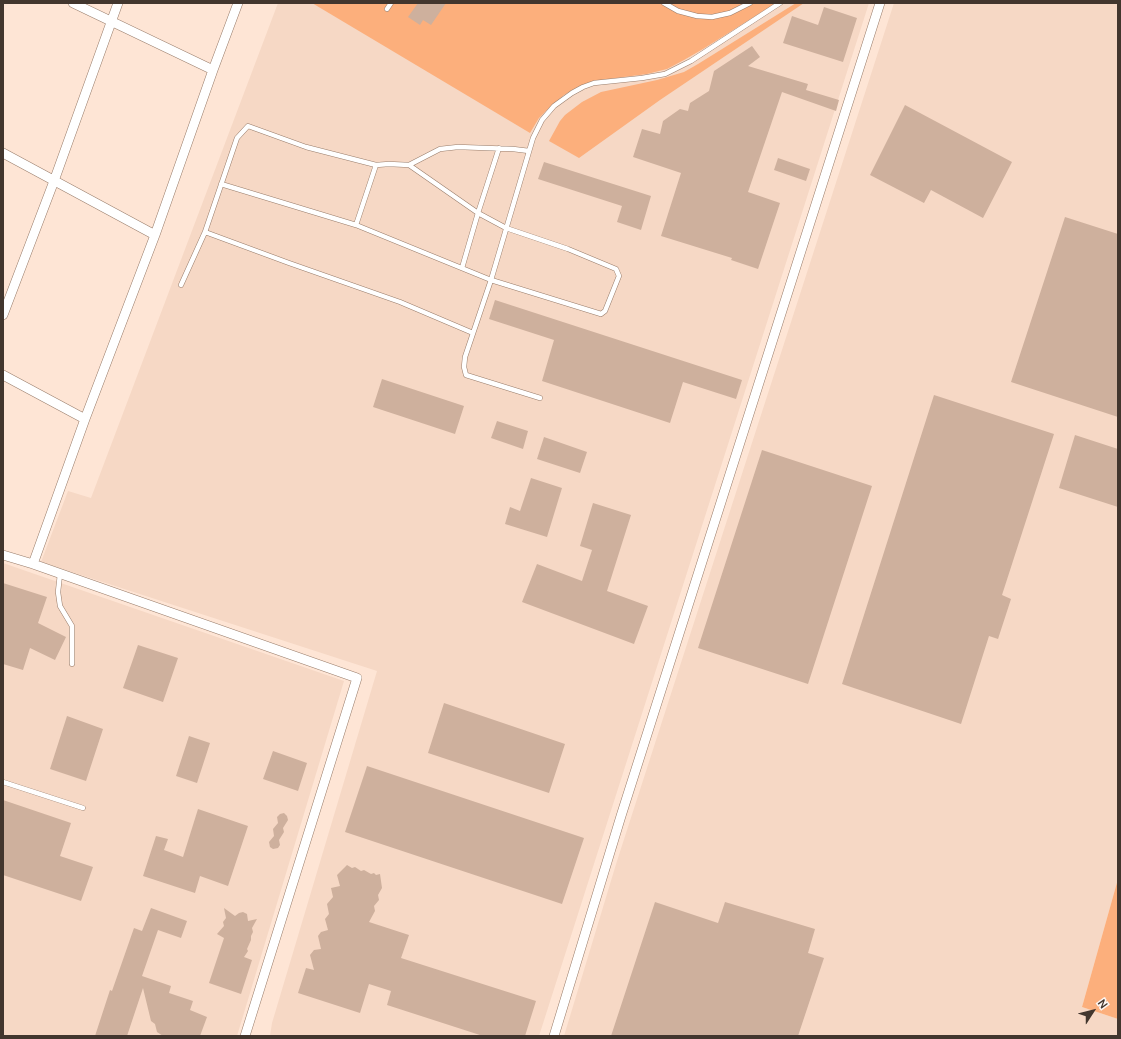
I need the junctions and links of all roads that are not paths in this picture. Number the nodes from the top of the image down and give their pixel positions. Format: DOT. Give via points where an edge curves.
graph roads {
  1 [pos="73,3"];
  2 [pos="118,3"];
  3 [pos="238,3"];
  4 [pos="391,3"];
  5 [pos="664,3"];
  6 [pos="750,3"];
  7 [pos="780,3"];
  8 [pos="880,3"];
  9 [pos="387,9"];
  10 [pos="112,22"];
  11 [pos="213,70"];
  12 [pos="499,148"];
  13 [pos="529,151"];
  14 [pos="3,153"];
  15 [pos="376,165"];
  16 [pos="409,166"];
  17 [pos="54,181"];
  18 [pos="221,184"];
  19 [pos="478,213"];
  20 [pos="356,225"];
  21 [pos="506,228"];
  22 [pos="205,232"];
  23 [pos="155,235"];
  24 [pos="462,268"];
  25 [pos="491,280"];
  26 [pos="181,285"];
  27 [pos="3,316"];
  28 [pos="473,332"];
  29 [pos="3,375"];
  30 [pos="540,398"];
  31 [pos="86,419"];
  32 [pos="3,555"];
  33 [pos="33,564"];
  34 [pos="60,574"];
  35 [pos="72,664"];
  36 [pos="3,782"];
  37 [pos="83,808"];
  38 [pos="245,1036"];
  39 [pos="554,1036"];
  1 -- 10 [label="street"];
  2 -- 10 [label="street"];
  3 -- 11 [label="street"];
  4 -- 9 [label="lane"];
  5 -- 6 [label="lane" via="678,11 712,17 730,13"];
  7 -- 13 [label="lane" via="691,61 665,74 594,84 572,93 554,106 542,120"];
  8 -- 39 [label="street" via="621,816"];
  10 -- 11 [label="street"];
  10 -- 17 [label="street"];
  11 -- 23 [label="street"];
  12 -- 13 [label="lane"];
  12 -- 16 [label="lane" via="440,149"];
  12 -- 19 [label="lane"];
  13 -- 21 [label="lane"];
  14 -- 17 [label="street"];
  15 -- 16 [label="lane"];
  15 -- 18 [label="lane" via="306,147 248,126 238,138"];
  15 -- 20 [label="lane"];
  16 -- 19 [label="lane"];
  17 -- 23 [label="street"];
  17 -- 27 [label="street"];
  18 -- 20 [label="lane"];
  18 -- 22 [label="lane"];
  19 -- 21 [label="lane"];
  19 -- 24 [label="lane"];
  20 -- 24 [label="lane"];
  21 -- 25 [label="lane"];
  21 -- 25 [label="lane" via="609,266 616,269 619,276 605,311 601,314"];
  22 -- 26 [label="lane"];
  22 -- 28 [label="lane" via="400,302"];
  23 -- 31 [label="street"];
  24 -- 25 [label="lane"];
  25 -- 28 [label="lane"];
  28 -- 30 [label="lane" via="465,357 466,374"];
  29 -- 31 [label="street"];
  31 -- 33 [label="street"];
  32 -- 33 [label="street"];
  33 -- 34 [label="street"];
  34 -- 35 [label="lane" via="60,606 72,626"];
  34 -- 38 [label="street" via="357,678"];
  36 -- 37 [label="lane"];
}
